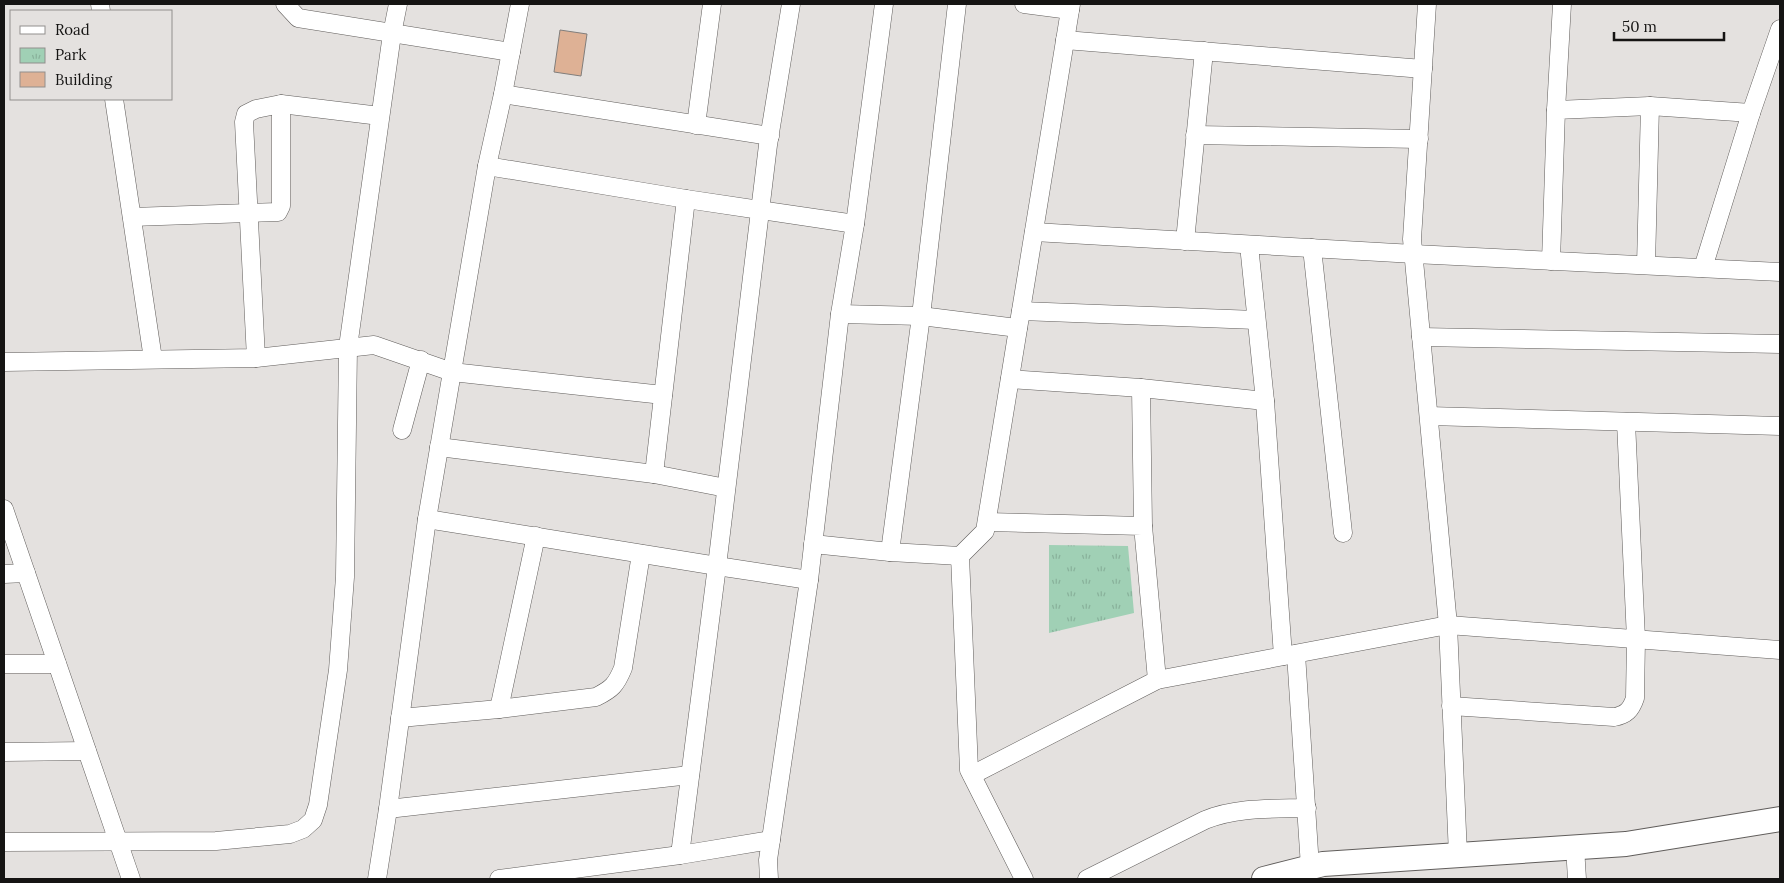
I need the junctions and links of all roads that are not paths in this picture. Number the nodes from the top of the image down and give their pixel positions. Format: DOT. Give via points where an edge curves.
graph roads {
  1 [pos="285,4"];
  2 [pos="398,4"];
  3 [pos="520,4"];
  4 [pos="712,4"];
  5 [pos="791,4"];
  6 [pos="884,4"];
  7 [pos="957,4"];
  8 [pos="1024,4"];
  9 [pos="1427,4"];
  10 [pos="1562,4"];
  11 [pos="1070,7"];
  12 [pos="1780,30"];
  13 [pos="392,34"];
  14 [pos="1065,40"];
  15 [pos="1204,51"];
  16 [pos="511,52"];
  17 [pos="1423,69"];
  18 [pos="503,94"];
  19 [pos="114,100"];
  20 [pos="280,104"];
  21 [pos="1650,106"];
  22 [pos="1556,110"];
  23 [pos="1751,113"];
  24 [pos="380,116"];
  25 [pos="696,125"];
  26 [pos="1195,135"];
  27 [pos="770,136"];
  28 [pos="1418,139"];
  29 [pos="488,166"];
  30 [pos="686,199"];
  31 [pos="760,210"];
  32 [pos="247,213"];
  33 [pos="132,217"];
  34 [pos="855,224"];
  35 [pos="1034,232"];
  36 [pos="1185,241"];
  37 [pos="1249,245"];
  38 [pos="1312,248"];
  39 [pos="1414,254"];
  40 [pos="1551,261"];
  41 [pos="1646,266"];
  42 [pos="1703,268"];
  43 [pos="1780,272"];
  44 [pos="840,314"];
  45 [pos="921,316"];
  46 [pos="1020,319"];
  47 [pos="1256,320"];
  48 [pos="1421,338"];
  49 [pos="1780,344"];
  50 [pos="348,347"];
  51 [pos="153,358"];
  52 [pos="256,358"];
  53 [pos="421,360"];
  54 [pos="4,362"];
  55 [pos="452,372"];
  56 [pos="1010,379"];
  57 [pos="1141,388"];
  58 [pos="664,395"];
  59 [pos="1264,401"];
  60 [pos="1428,416"];
  61 [pos="1626,422"];
  62 [pos="1780,426"];
  63 [pos="402,430"];
  64 [pos="439,447"];
  65 [pos="654,474"];
  66 [pos="726,488"];
  67 [pos="4,509"];
  68 [pos="427,519"];
  69 [pos="987,522"];
  70 [pos="1144,526"];
  71 [pos="1343,533"];
  72 [pos="536,536"];
  73 [pos="813,544"];
  74 [pos="890,552"];
  75 [pos="641,554"];
  76 [pos="960,556"];
  77 [pos="717,566"];
  78 [pos="26,573"];
  79 [pos="4,574"];
  80 [pos="809,580"];
  81 [pos="1448,626"];
  82 [pos="1636,639"];
  83 [pos="1780,650"];
  84 [pos="1290,655"];
  85 [pos="4,664"];
  86 [pos="57,664"];
  87 [pos="1157,680"];
  88 [pos="1451,706"];
  89 [pos="499,709"];
  90 [pos="400,718"];
  91 [pos="87,751"];
  92 [pos="4,752"];
  93 [pos="690,775"];
  94 [pos="972,776"];
  95 [pos="1306,808"];
  96 [pos="388,809"];
  97 [pos="1780,819"];
  98 [pos="771,840"];
  99 [pos="4,842"];
  100 [pos="118,842"];
  101 [pos="1575,847"];
  102 [pos="680,855"];
  103 [pos="1458,855"];
  104 [pos="1310,867"];
  105 [pos="131,879"];
  106 [pos="377,879"];
  107 [pos="499,879"];
  108 [pos="769,879"];
  109 [pos="1024,879"];
  110 [pos="1087,879"];
  111 [pos="1265,879"];
  112 [pos="1577,879"];
  1 -- 13 [label="street" via="298,18"];
  2 -- 13 [label="street"];
  3 -- 16 [label="street"];
  4 -- 25 [label="street"];
  5 -- 27 [label="street"];
  6 -- 34 [label="street"];
  7 -- 45 [label="street"];
  8 -- 11 [label="street"];
  9 -- 17 [label="street"];
  10 -- 22 [label="street"];
  11 -- 14 [label="street"];
  12 -- 23 [label="street"];
  13 -- 16 [label="street"];
  13 -- 24 [label="street"];
  14 -- 15 [label="street"];
  14 -- 35 [label="street"];
  15 -- 17 [label="street"];
  15 -- 26 [label="street"];
  16 -- 18 [label="street"];
  17 -- 28 [label="street"];
  18 -- 25 [label="street"];
  18 -- 29 [label="street"];
  19 -- 33 [label="street"];
  20 -- 24 [label="street"];
  20 -- 32 [label="street" via="246,114"];
  20 -- 32 [label="street" via="281,209 275,213"];
  21 -- 22 [label="street"];
  21 -- 23 [label="street"];
  21 -- 41 [label="street"];
  22 -- 40 [label="street"];
  23 -- 42 [label="street"];
  24 -- 50 [label="street"];
  25 -- 27 [label="street"];
  26 -- 28 [label="street"];
  26 -- 36 [label="street"];
  27 -- 31 [label="street"];
  28 -- 39 [label="street" via="1412,239"];
  29 -- 30 [label="street"];
  29 -- 55 [label="street"];
  30 -- 31 [label="street"];
  30 -- 58 [label="street"];
  31 -- 34 [label="street"];
  31 -- 66 [label="street"];
  32 -- 33 [label="street"];
  32 -- 52 [label="street"];
  33 -- 51 [label="street"];
  34 -- 44 [label="street"];
  35 -- 36 [label="street"];
  35 -- 46 [label="street"];
  36 -- 37 [label="street"];
  37 -- 38 [label="street"];
  37 -- 47 [label="street"];
  38 -- 39 [label="street"];
  38 -- 71 [label="street"];
  39 -- 40 [label="street"];
  39 -- 48 [label="street"];
  40 -- 41 [label="street"];
  41 -- 42 [label="street"];
  42 -- 43 [label="street"];
  44 -- 45 [label="street"];
  44 -- 73 [label="street"];
  45 -- 46 [label="street"];
  45 -- 74 [label="street"];
  46 -- 47 [label="street"];
  46 -- 56 [label="street"];
  47 -- 59 [label="street"];
  48 -- 49 [label="street"];
  48 -- 60 [label="street"];
  50 -- 52 [label="street"];
  50 -- 53 [label="street" via="374,345"];
  50 -- 100 [label="street" via="345,576 338,670 318,805 312,820 304,829 290,834 216,841"];
  51 -- 52 [label="street"];
  51 -- 54 [label="street"];
  53 -- 55 [label="street"];
  53 -- 63 [label="street"];
  55 -- 58 [label="street"];
  55 -- 64 [label="street"];
  56 -- 57 [label="street"];
  56 -- 69 [label="street"];
  57 -- 59 [label="street"];
  57 -- 70 [label="street"];
  58 -- 65 [label="street"];
  59 -- 84 [label="street"];
  60 -- 61 [label="street"];
  60 -- 81 [label="street"];
  61 -- 62 [label="street"];
  61 -- 82 [label="street"];
  64 -- 65 [label="street"];
  64 -- 68 [label="street"];
  65 -- 66 [label="street"];
  66 -- 77 [label="street"];
  67 -- 78 [label="street"];
  68 -- 72 [label="street"];
  68 -- 90 [label="street"];
  69 -- 70 [label="street"];
  69 -- 76 [label="street" via="985,530"];
  70 -- 87 [label="street"];
  72 -- 75 [label="street"];
  72 -- 89 [label="street"];
  73 -- 74 [label="street"];
  73 -- 80 [label="street"];
  74 -- 76 [label="street"];
  75 -- 77 [label="street"];
  75 -- 89 [label="street" via="623,668 617,683 596,697"];
  76 -- 94 [label="street" via="969,770"];
  77 -- 80 [label="street"];
  77 -- 93 [label="street"];
  78 -- 79 [label="street"];
  78 -- 86 [label="street"];
  80 -- 98 [label="street"];
  81 -- 82 [label="street"];
  81 -- 84 [label="street"];
  81 -- 88 [label="street"];
  82 -- 83 [label="street"];
  82 -- 88 [label="street" via="1635,698 1623,716"];
  84 -- 87 [label="street"];
  84 -- 95 [label="street"];
  85 -- 86 [label="street"];
  86 -- 91 [label="street"];
  87 -- 94 [label="street"];
  88 -- 103 [label="street"];
  89 -- 90 [label="street"];
  90 -- 96 [label="street"];
  91 -- 92 [label="street"];
  91 -- 100 [label="street"];
  93 -- 96 [label="street"];
  93 -- 102 [label="street"];
  94 -- 109 [label="street"];
  95 -- 104 [label="street"];
  95 -- 110 [label="street" via="1221,814"];
  96 -- 106 [label="street"];
  97 -- 101 [label="main road" via="1626,844"];
  98 -- 102 [label="street"];
  98 -- 108 [label="street"];
  99 -- 100 [label="street"];
  100 -- 105 [label="street"];
  101 -- 103 [label="main road"];
  101 -- 112 [label="street"];
  102 -- 107 [label="street"];
  103 -- 104 [label="main road"];
  104 -- 111 [label="main road"];
}
